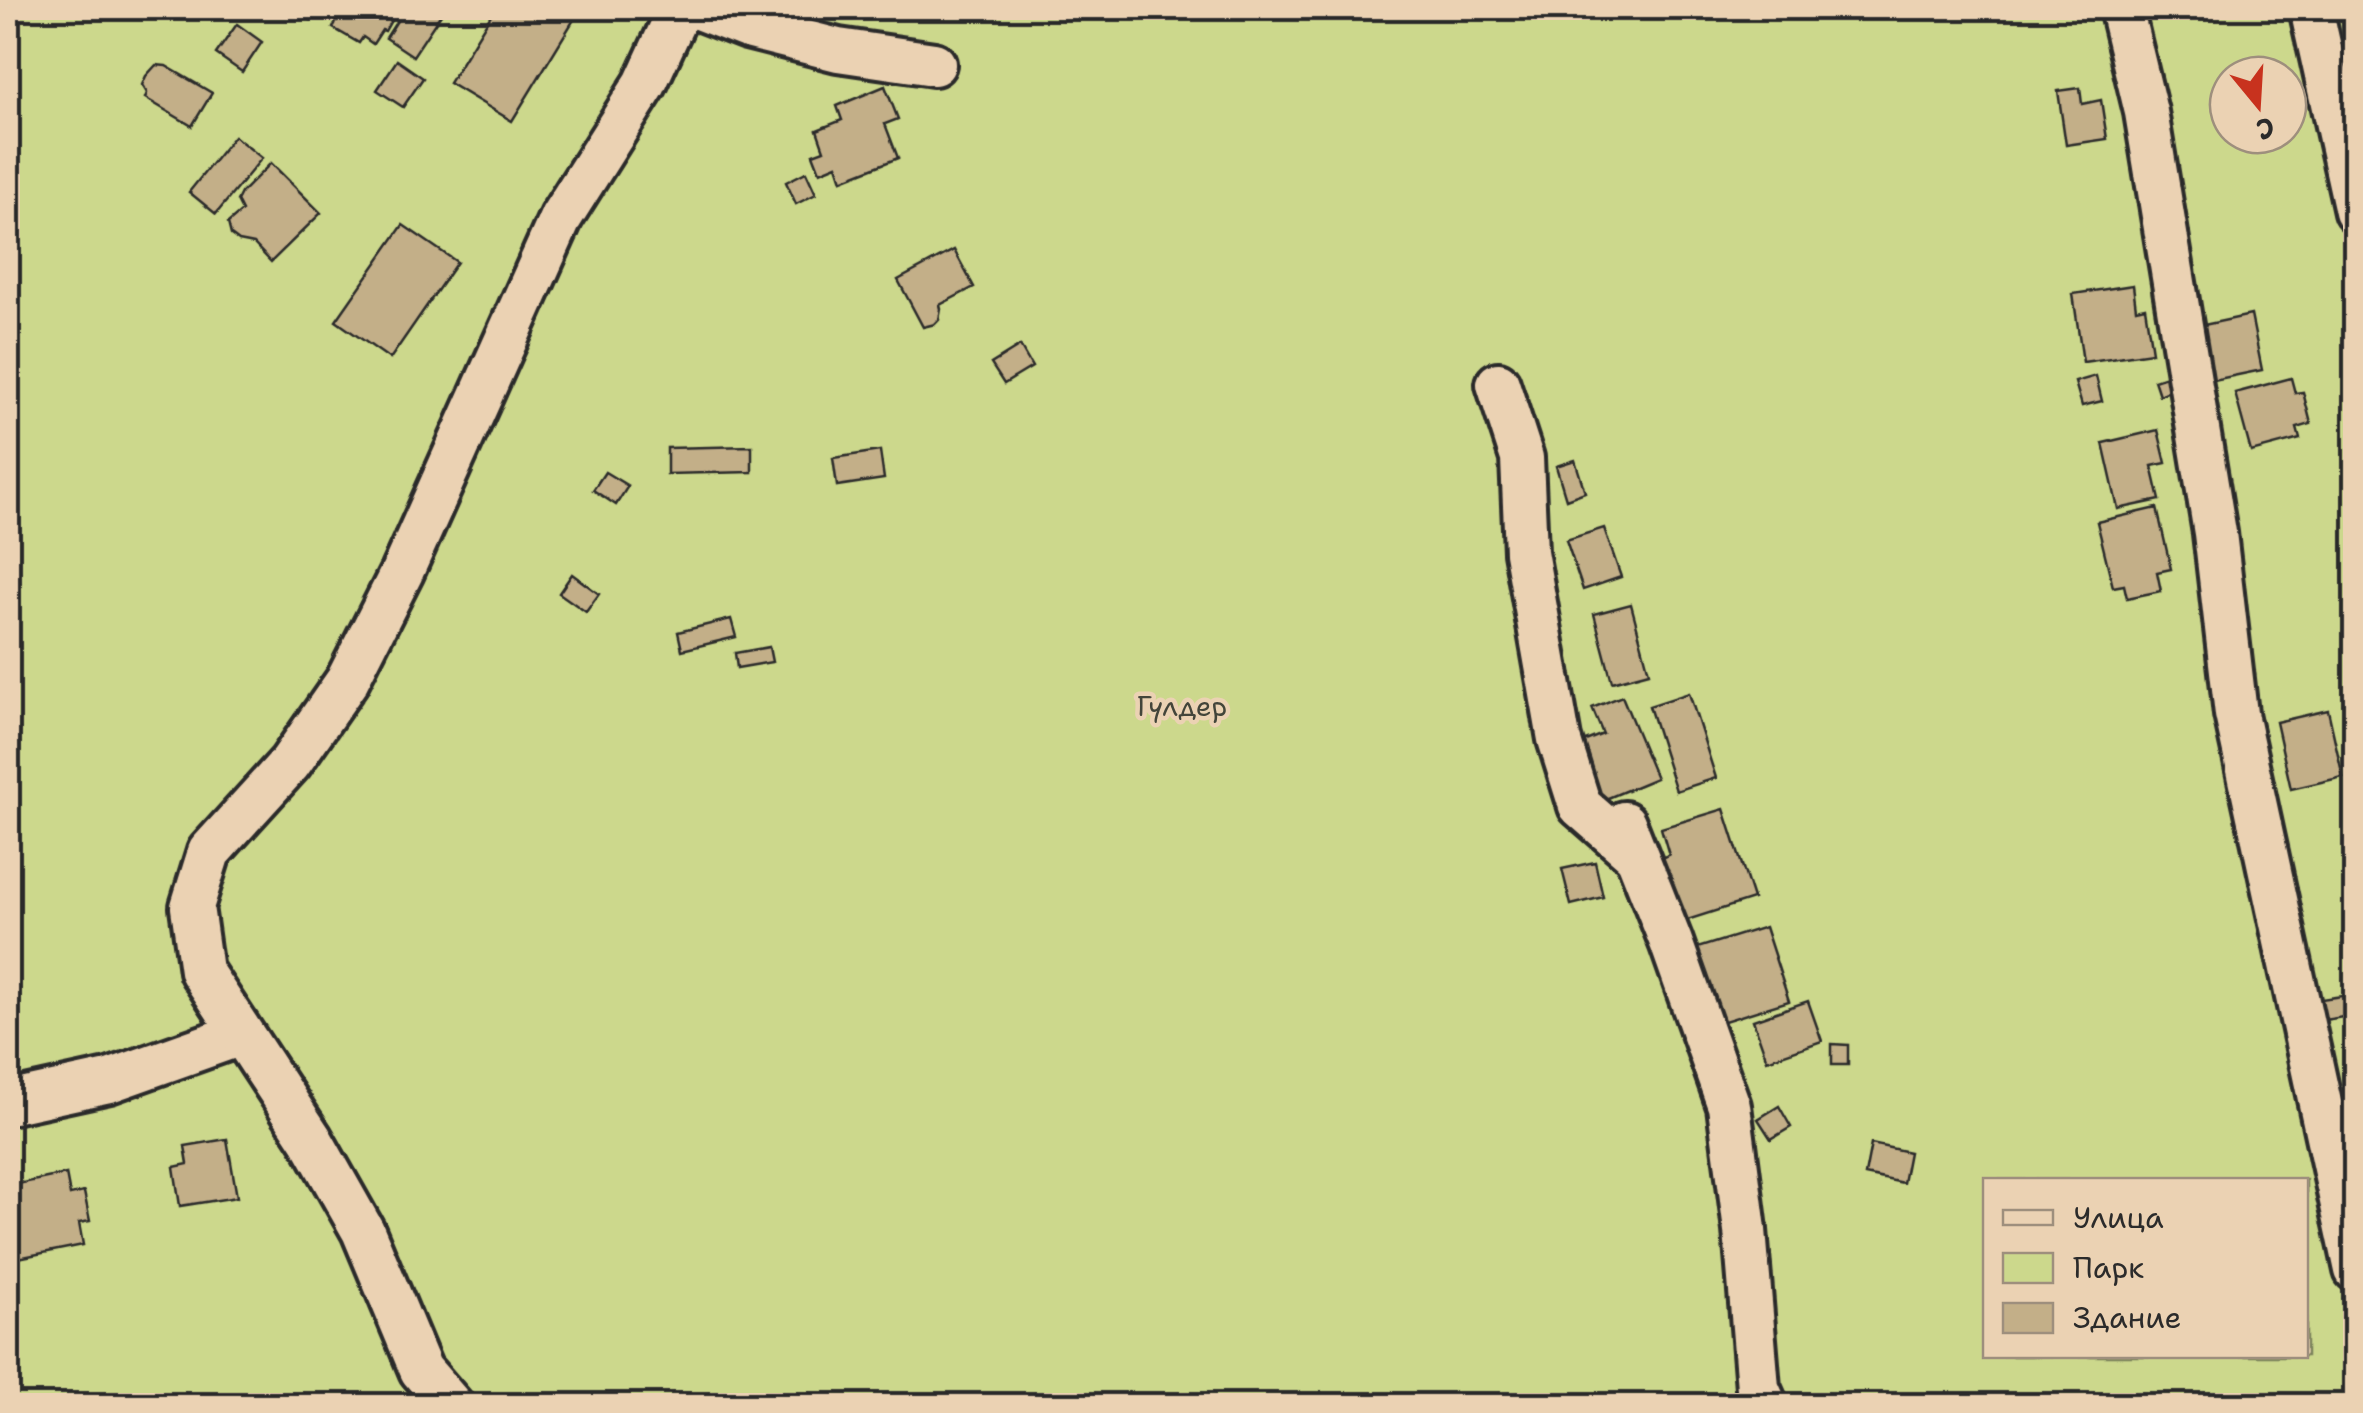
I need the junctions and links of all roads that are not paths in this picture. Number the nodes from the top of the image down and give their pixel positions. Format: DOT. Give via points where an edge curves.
graph roads {
  1 [pos="680,8"];
  2 [pos="698,8"];
  3 [pos="2122,8"];
  4 [pos="2312,8"];
  5 [pos="934,64"];
  6 [pos="2356,211"];
  7 [pos="1498,384"];
  8 [pos="241,1034"];
  9 [pos="8,1103"];
  10 [pos="2356,1270"];
  11 [pos="452,1406"];
  12 [pos="1766,1406"];
  1 -- 8 [label="street" via="645,84 562,217 347,680 290,763 209,852 192,908 201,971"];
  2 -- 5 [label="street" via="838,50"];
  3 -- 10 [label="street" via="2146,112 2209,496 2236,714"];
  4 -- 6 [label="street"];
  7 -- 12 [label="street" via="1522,458 1526,552 1558,739 1580,806 1630,839 1729,1106 1758,1388"];
  8 -- 9 [label="street" via="109,1081"];
  8 -- 11 [label="street" via="312,1140 362,1231 421,1370"];
}
